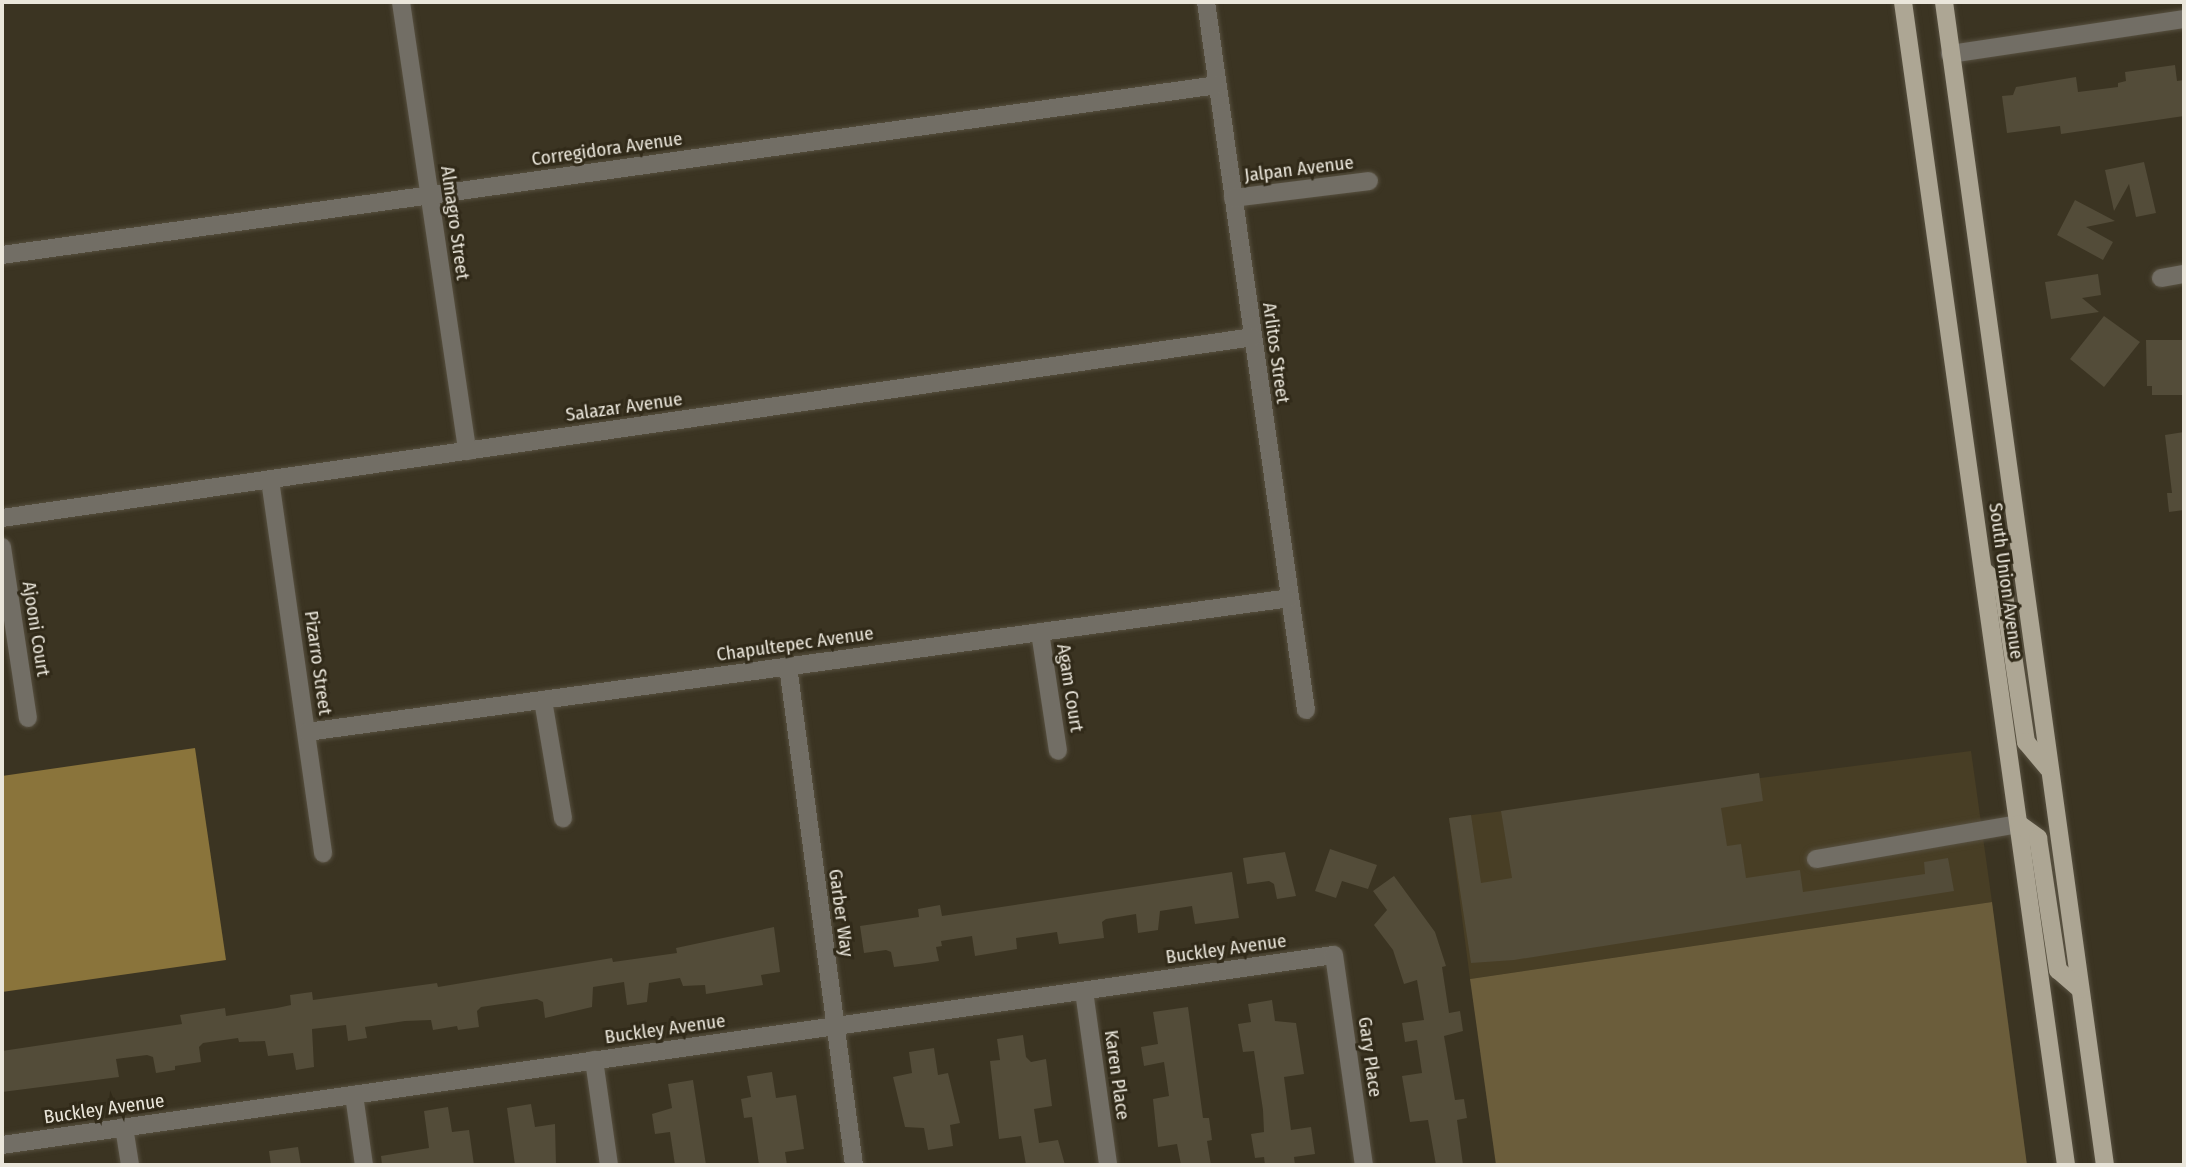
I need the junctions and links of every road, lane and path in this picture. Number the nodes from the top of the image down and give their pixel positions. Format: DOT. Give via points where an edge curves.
graph roads {
  1 [pos="401,2"];
  2 [pos="1206,2"];
  3 [pos="1903,2"];
  4 [pos="1944,2"];
  5 [pos="2184,19"];
  6 [pos="1950,54"];
  7 [pos="1217,85"];
  8 [pos="1369,181"];
  9 [pos="429,195"];
  10 [pos="1233,198"];
  11 [pos="2,255"];
  12 [pos="2184,274"];
  13 [pos="2161,278"];
  14 [pos="1253,337"];
  15 [pos="467,451"];
  16 [pos="270,480"];
  17 [pos="2,518"];
  18 [pos="2,547"];
  19 [pos="1983,570"];
  20 [pos="1290,598"];
  21 [pos="1040,632"];
  22 [pos="788,667"];
  23 [pos="544,700"];
  24 [pos="1306,710"];
  25 [pos="28,718"];
  26 [pos="306,732"];
  27 [pos="1058,751"];
  28 [pos="2048,768"];
  29 [pos="563,818"];
  30 [pos="2019,824"];
  31 [pos="323,853"];
  32 [pos="1816,859"];
  33 [pos="1334,955"];
  34 [pos="2080,989"];
  35 [pos="1083,991"];
  36 [pos="835,1026"];
  37 [pos="594,1060"];
  38 [pos="354,1095"];
  39 [pos="124,1127"];
  40 [pos="2,1145"];
  41 [pos="130,1165"];
  42 [pos="364,1165"];
  43 [pos="609,1165"];
  44 [pos="855,1165"];
  45 [pos="1108,1165"];
  46 [pos="1364,1165"];
  47 [pos="2066,1165"];
  48 [pos="2105,1165"];
  1 -- 9 [label="street, Almagro Street"];
  2 -- 7 [label="street, Arlitos Street"];
  3 -- 19 [label="main road, South Union Avenue"];
  4 -- 6 [label="main road, South Union Avenue"];
  5 -- 6 [label="street"];
  6 -- 28 [label="main road, South Union Avenue"];
  7 -- 9 [label="street, Corregidora Avenue"];
  7 -- 10 [label="street, Arlitos Street"];
  8 -- 10 [label="street, Jalpan Avenue"];
  9 -- 11 [label="street, Corregidora Avenue"];
  9 -- 15 [label="street, Almagro Street"];
  10 -- 14 [label="street, Arlitos Street"];
  12 -- 13 [label="street"];
  14 -- 15 [label="street, Salazar Avenue"];
  14 -- 20 [label="street, Arlitos Street"];
  15 -- 16 [label="street, Salazar Avenue"];
  16 -- 17 [label="street, Salazar Avenue"];
  16 -- 26 [label="street, Pizarro Street"];
  18 -- 25 [label="street, Ajooni Court"];
  19 -- 28 [label="main road" via="2003,588 2026,742"];
  19 -- 30 [label="main road, South Union Avenue"];
  20 -- 21 [label="street, Chapultepec Avenue"];
  20 -- 24 [label="street, Arlitos Street"];
  21 -- 22 [label="street, Chapultepec Avenue"];
  21 -- 27 [label="street, Agam Court"];
  22 -- 23 [label="street, Chapultepec Avenue"];
  22 -- 36 [label="street, Garber Way"];
  23 -- 26 [label="street, Chapultepec Avenue"];
  23 -- 29 [label="street"];
  26 -- 31 [label="street, Pizarro Street"];
  28 -- 34 [label="main road, South Union Avenue"];
  30 -- 32 [label="street"];
  30 -- 34 [label="main road" via="2038,838 2058,970"];
  30 -- 47 [label="main road, South Union Avenue"];
  33 -- 35 [label="street, Buckley Avenue"];
  33 -- 46 [label="street, Gary Place"];
  34 -- 48 [label="main road, South Union Avenue"];
  35 -- 36 [label="street, Buckley Avenue"];
  35 -- 45 [label="street, Karen Place"];
  36 -- 37 [label="street, Buckley Avenue"];
  36 -- 44 [label="street, Garber Way"];
  37 -- 38 [label="street, Buckley Avenue"];
  37 -- 43 [label="street"];
  38 -- 39 [label="street, Buckley Avenue"];
  38 -- 42 [label="street"];
  39 -- 40 [label="street, Buckley Avenue"];
  39 -- 41 [label="street"];
}
